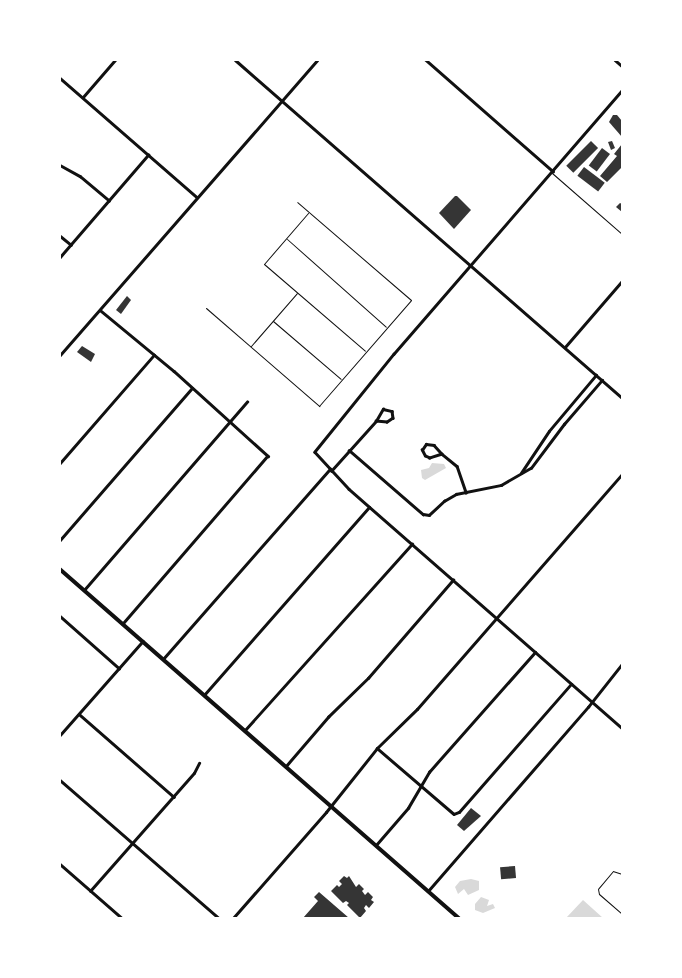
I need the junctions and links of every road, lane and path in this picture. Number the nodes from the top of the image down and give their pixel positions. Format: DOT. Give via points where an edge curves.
graph roads {
  1 [pos="115,60"];
  2 [pos="235,60"];
  3 [pos="317,60"];
  4 [pos="426,60"];
  5 [pos="615,60"];
  6 [pos="622,66"];
  7 [pos="60,78"];
  8 [pos="622,91"];
  9 [pos="83,97"];
  10 [pos="282,100"];
  11 [pos="148,155"];
  12 [pos="60,165"];
  13 [pos="552,172"];
  14 [pos="197,197"];
  15 [pos="109,200"];
  16 [pos="297,202"];
  17 [pos="309,212"];
  18 [pos="622,234"];
  19 [pos="60,236"];
  20 [pos="286,239"];
  21 [pos="71,245"];
  22 [pos="60,257"];
  23 [pos="471,265"];
  24 [pos="622,281"];
  25 [pos="298,292"];
  26 [pos="206,308"];
  27 [pos="100,310"];
  28 [pos="273,321"];
  29 [pos="387,327"];
  30 [pos="250,347"];
  31 [pos="565,347"];
  32 [pos="366,352"];
  33 [pos="60,355"];
  34 [pos="154,355"];
  35 [pos="596,375"];
  36 [pos="341,380"];
  37 [pos="602,380"];
  38 [pos="192,388"];
  39 [pos="622,398"];
  40 [pos="247,402"];
  41 [pos="231,421"];
  42 [pos="376,421"];
  43 [pos="349,450"];
  44 [pos="442,454"];
  45 [pos="60,463"];
  46 [pos="330,470"];
  47 [pos="521,473"];
  48 [pos="622,474"];
  49 [pos="466,492"];
  50 [pos="369,507"];
  51 [pos="60,540"];
  52 [pos="412,544"];
  53 [pos="60,569"];
  54 [pos="453,580"];
  55 [pos="84,590"];
  56 [pos="60,616"];
  57 [pos="496,618"];
  58 [pos="123,624"];
  59 [pos="143,641"];
  60 [pos="535,652"];
  61 [pos="164,659"];
  62 [pos="622,664"];
  63 [pos="119,668"];
  64 [pos="571,684"];
  65 [pos="204,695"];
  66 [pos="591,701"];
  67 [pos="79,714"];
  68 [pos="622,728"];
  69 [pos="245,730"];
  70 [pos="60,735"];
  71 [pos="377,748"];
  72 [pos="200,763"];
  73 [pos="286,766"];
  74 [pos="60,780"];
  75 [pos="420,786"];
  76 [pos="174,796"];
  77 [pos="331,805"];
  78 [pos="132,844"];
  79 [pos="376,845"];
  80 [pos="60,864"];
  81 [pos="622,874"];
  82 [pos="90,890"];
  83 [pos="428,891"];
  84 [pos="622,914"];
  85 [pos="122,918"];
  86 [pos="219,918"];
  87 [pos="233,918"];
  88 [pos="459,918"];
  1 -- 9 [label="street"];
  2 -- 10 [label="street"];
  3 -- 10 [label="street"];
  4 -- 13 [label="street"];
  5 -- 6 [label="street"];
  7 -- 9 [label="street"];
  8 -- 13 [label="street"];
  9 -- 11 [label="street"];
  10 -- 14 [label="street"];
  10 -- 23 [label="street"];
  11 -- 14 [label="street"];
  11 -- 15 [label="street"];
  12 -- 15 [label="street" via="80,176"];
  13 -- 18 [label="lane"];
  13 -- 23 [label="street"];
  14 -- 27 [label="street"];
  15 -- 21 [label="street"];
  16 -- 17 [label="lane"];
  17 -- 20 [label="lane"];
  17 -- 29 [label="lane" via="411,300"];
  19 -- 21 [label="street"];
  20 -- 25 [label="lane" via="264,264"];
  20 -- 29 [label="lane"];
  21 -- 22 [label="street"];
  23 -- 31 [label="street"];
  23 -- 46 [label="street" via="394,354 315,452"];
  24 -- 31 [label="street"];
  25 -- 28 [label="lane"];
  25 -- 32 [label="lane"];
  26 -- 30 [label="lane"];
  27 -- 33 [label="street"];
  27 -- 34 [label="street"];
  28 -- 30 [label="lane"];
  28 -- 36 [label="lane"];
  29 -- 32 [label="lane"];
  30 -- 36 [label="lane" via="319,406"];
  31 -- 35 [label="street"];
  32 -- 36 [label="lane"];
  34 -- 38 [label="street"];
  34 -- 45 [label="street"];
  35 -- 37 [label="street"];
  35 -- 47 [label="street" via="549,431"];
  37 -- 39 [label="street"];
  37 -- 47 [label="street" via="531,468"];
  38 -- 41 [label="street"];
  38 -- 51 [label="street"];
  40 -- 41 [label="street"];
  41 -- 55 [label="street"];
  41 -- 58 [label="street" via="268,456"];
  42 -- 42 [label="street" via="390,421 393,412 389,408 383,409"];
  42 -- 43 [label="street"];
  43 -- 46 [label="street"];
  43 -- 49 [label="street" via="427,516 447,499"];
  44 -- 44 [label="street" via="432,444 426,444 423,448 423,454 428,458"];
  44 -- 49 [label="street" via="457,466"];
  46 -- 50 [label="street"];
  46 -- 61 [label="street"];
  47 -- 49 [label="street" via="501,485"];
  48 -- 57 [label="street"];
  50 -- 52 [label="street"];
  50 -- 65 [label="street"];
  52 -- 54 [label="street"];
  52 -- 69 [label="street"];
  53 -- 55 [label="main road"];
  54 -- 57 [label="street"];
  54 -- 73 [label="street" via="368,678 328,717"];
  55 -- 58 [label="main road"];
  56 -- 63 [label="street"];
  57 -- 60 [label="street"];
  57 -- 71 [label="street" via="417,709"];
  58 -- 59 [label="main road"];
  59 -- 61 [label="main road"];
  59 -- 63 [label="street"];
  60 -- 64 [label="street"];
  60 -- 75 [label="street" via="429,772"];
  61 -- 65 [label="main road"];
  62 -- 66 [label="street"];
  63 -- 67 [label="street"];
  64 -- 66 [label="street"];
  64 -- 75 [label="street" via="459,812 454,814"];
  65 -- 69 [label="main road"];
  66 -- 68 [label="street"];
  66 -- 83 [label="street"];
  67 -- 70 [label="street"];
  67 -- 76 [label="street"];
  69 -- 73 [label="main road"];
  71 -- 75 [label="street"];
  71 -- 77 [label="street"];
  72 -- 76 [label="street"];
  73 -- 77 [label="main road"];
  74 -- 78 [label="street"];
  75 -- 79 [label="street" via="408,808"];
  76 -- 78 [label="street"];
  77 -- 79 [label="main road"];
  77 -- 87 [label="street"];
  78 -- 82 [label="street"];
  78 -- 86 [label="street"];
  79 -- 83 [label="main road"];
  80 -- 82 [label="street"];
  81 -- 84 [label="lane" via="613,871 598,889 599,894"];
  82 -- 85 [label="street"];
  83 -- 88 [label="main road"];
}
